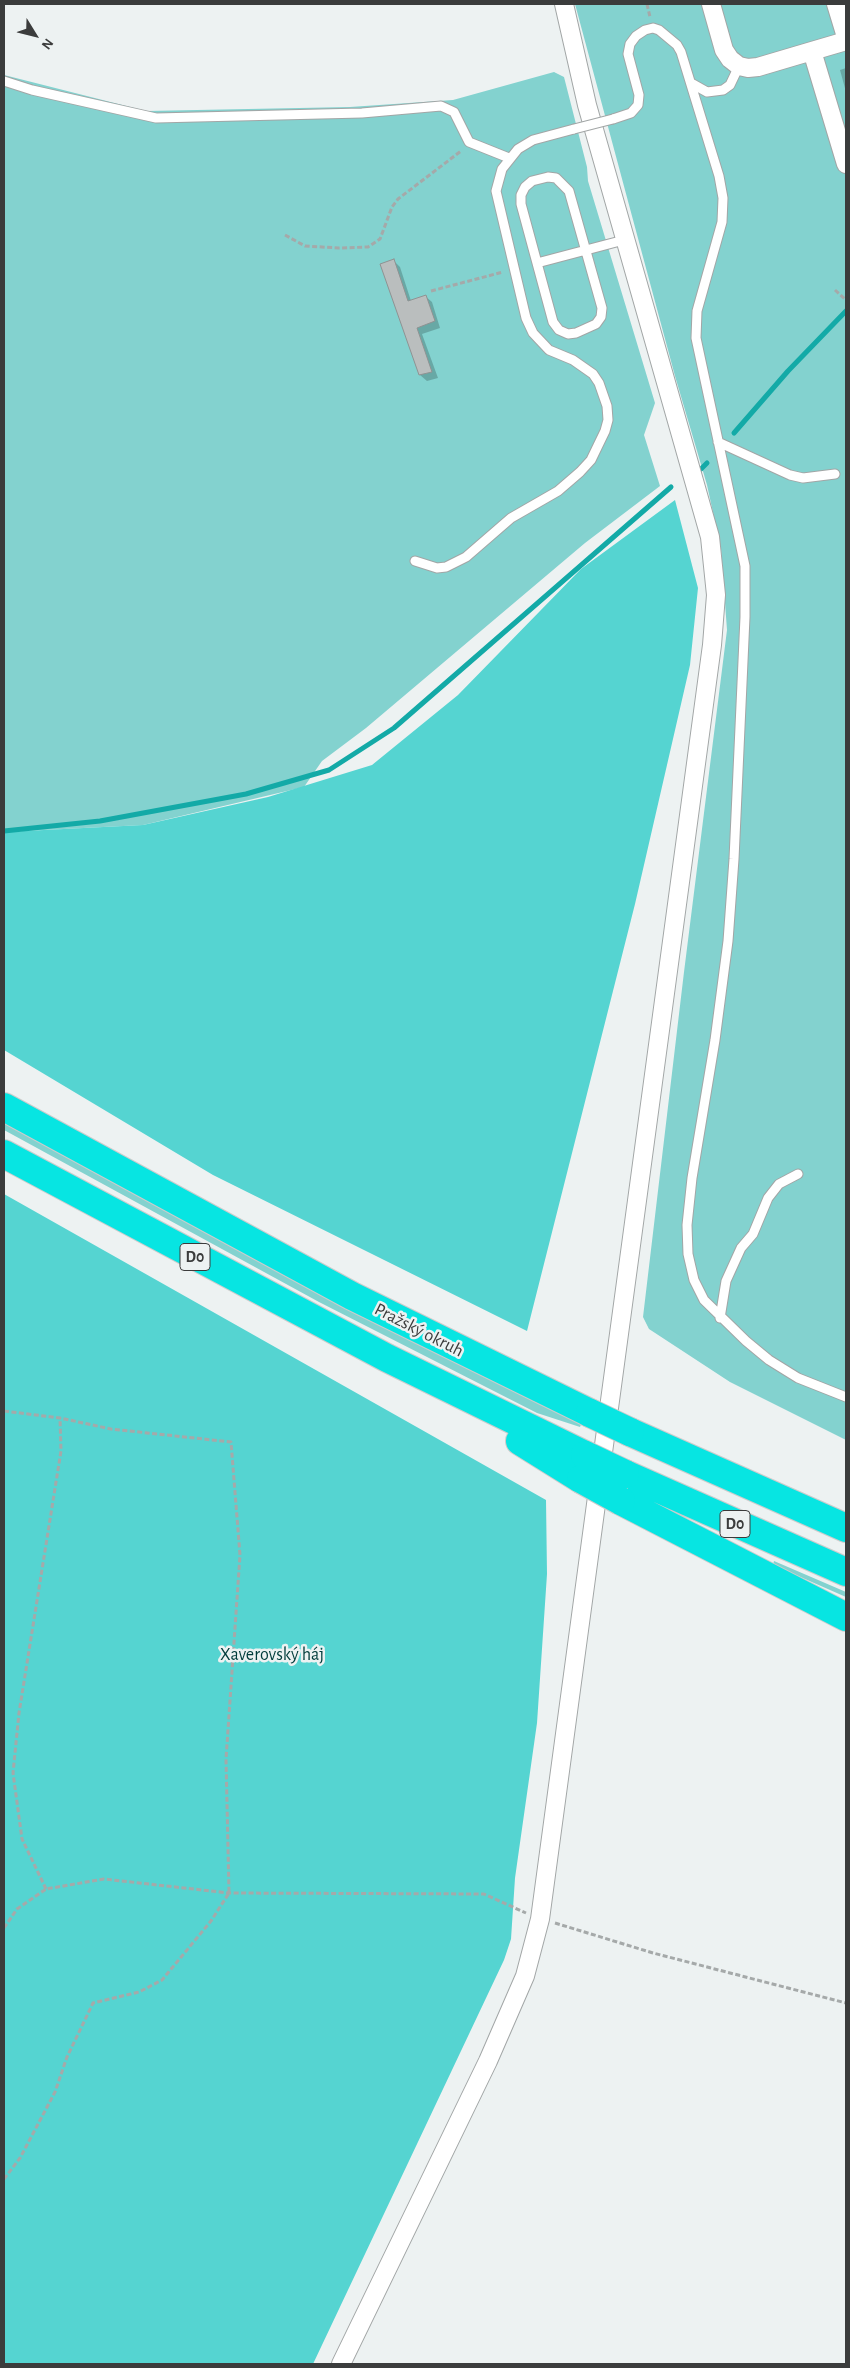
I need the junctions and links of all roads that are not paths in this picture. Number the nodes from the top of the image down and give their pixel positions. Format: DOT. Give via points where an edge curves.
graph roads {
  1 [pos="566,4"];
  2 [pos="712,4"];
  3 [pos="836,4"];
  4 [pos="846,37"];
  5 [pos="846,41"];
  6 [pos="812,51"];
  7 [pos="738,66"];
  8 [pos="4,81"];
  9 [pos="691,82"];
  10 [pos="509,158"];
  11 [pos="846,164"];
  12 [pos="624,240"];
  13 [pos="585,250"];
  14 [pos="537,263"];
  15 [pos="718,442"];
  16 [pos="835,474"];
  17 [pos="415,562"];
  18 [pos="4,1107"];
  19 [pos="4,1154"];
  20 [pos="798,1174"];
  21 [pos="720,1318"];
  22 [pos="846,1397"];
  23 [pos="583,1467"];
  24 [pos="622,1501"];
  25 [pos="846,1528"];
  26 [pos="846,1572"];
  27 [pos="846,1609"];
  28 [pos="846,1617"];
  29 [pos="341,2364"];
  1 -- 12 [label="street" via="587,105"];
  2 -- 7 [label="street" via="724,50"];
  3 -- 4 [label="street"];
  5 -- 6 [label="street"];
  6 -- 7 [label="street" via="758,67"];
  6 -- 11 [label="street"];
  7 -- 9 [label="lane" via="730,84 723,90 707,92"];
  8 -- 10 [label="lane" via="156,118 362,113 441,106 454,112 469,142"];
  9 -- 10 [label="lane, bridge" via="677,45 659,30 645,30 630,44 628,54 639,95 638,105 631,113 533,140"];
  9 -- 15 [label="lane" via="723,198 722,222 697,311 696,338"];
  10 -- 17 [label="lane" via="496,190 526,318 540,343 584,366 599,383 608,420 591,460 558,491 511,518 461,560 437,568"];
  12 -- 13 [label="lane"];
  12 -- 29 [label="street" via="710,537 716,595 711,654 540,1919 524,1976 488,2061"];
  13 -- 14 [label="lane"];
  13 -- 14 [label="lane" via="602,308 596,324 576,333 559,330 553,322"];
  13 -- 14 [label="lane" via="570,191 564,183 548,177 532,181 521,195 521,204"];
  15 -- 16 [label="lane" via="790,475 803,478"];
  15 -- 21 [label="lane" via="745,566 746,617 728,941 687,1226 688,1254 694,1280 704,1300"];
  18 -- 25 [label="highway, Pražský okruh / D0, bridge" via="352,1296 630,1432"];
  19 -- 23 [label="highway, D0" via="387,1358"];
  20 -- 21 [label="lane" via="779,1184 768,1198 753,1234 741,1248 726,1281"];
  21 -- 22 [label="lane" via="768,1360 798,1378"];
  23 -- 24 [label="highway, bridge"];
  23 -- 26 [label="highway, D0, bridge" via="625,1474"];
  24 -- 27 [label="lane"];
  24 -- 28 [label="highway"];
}
